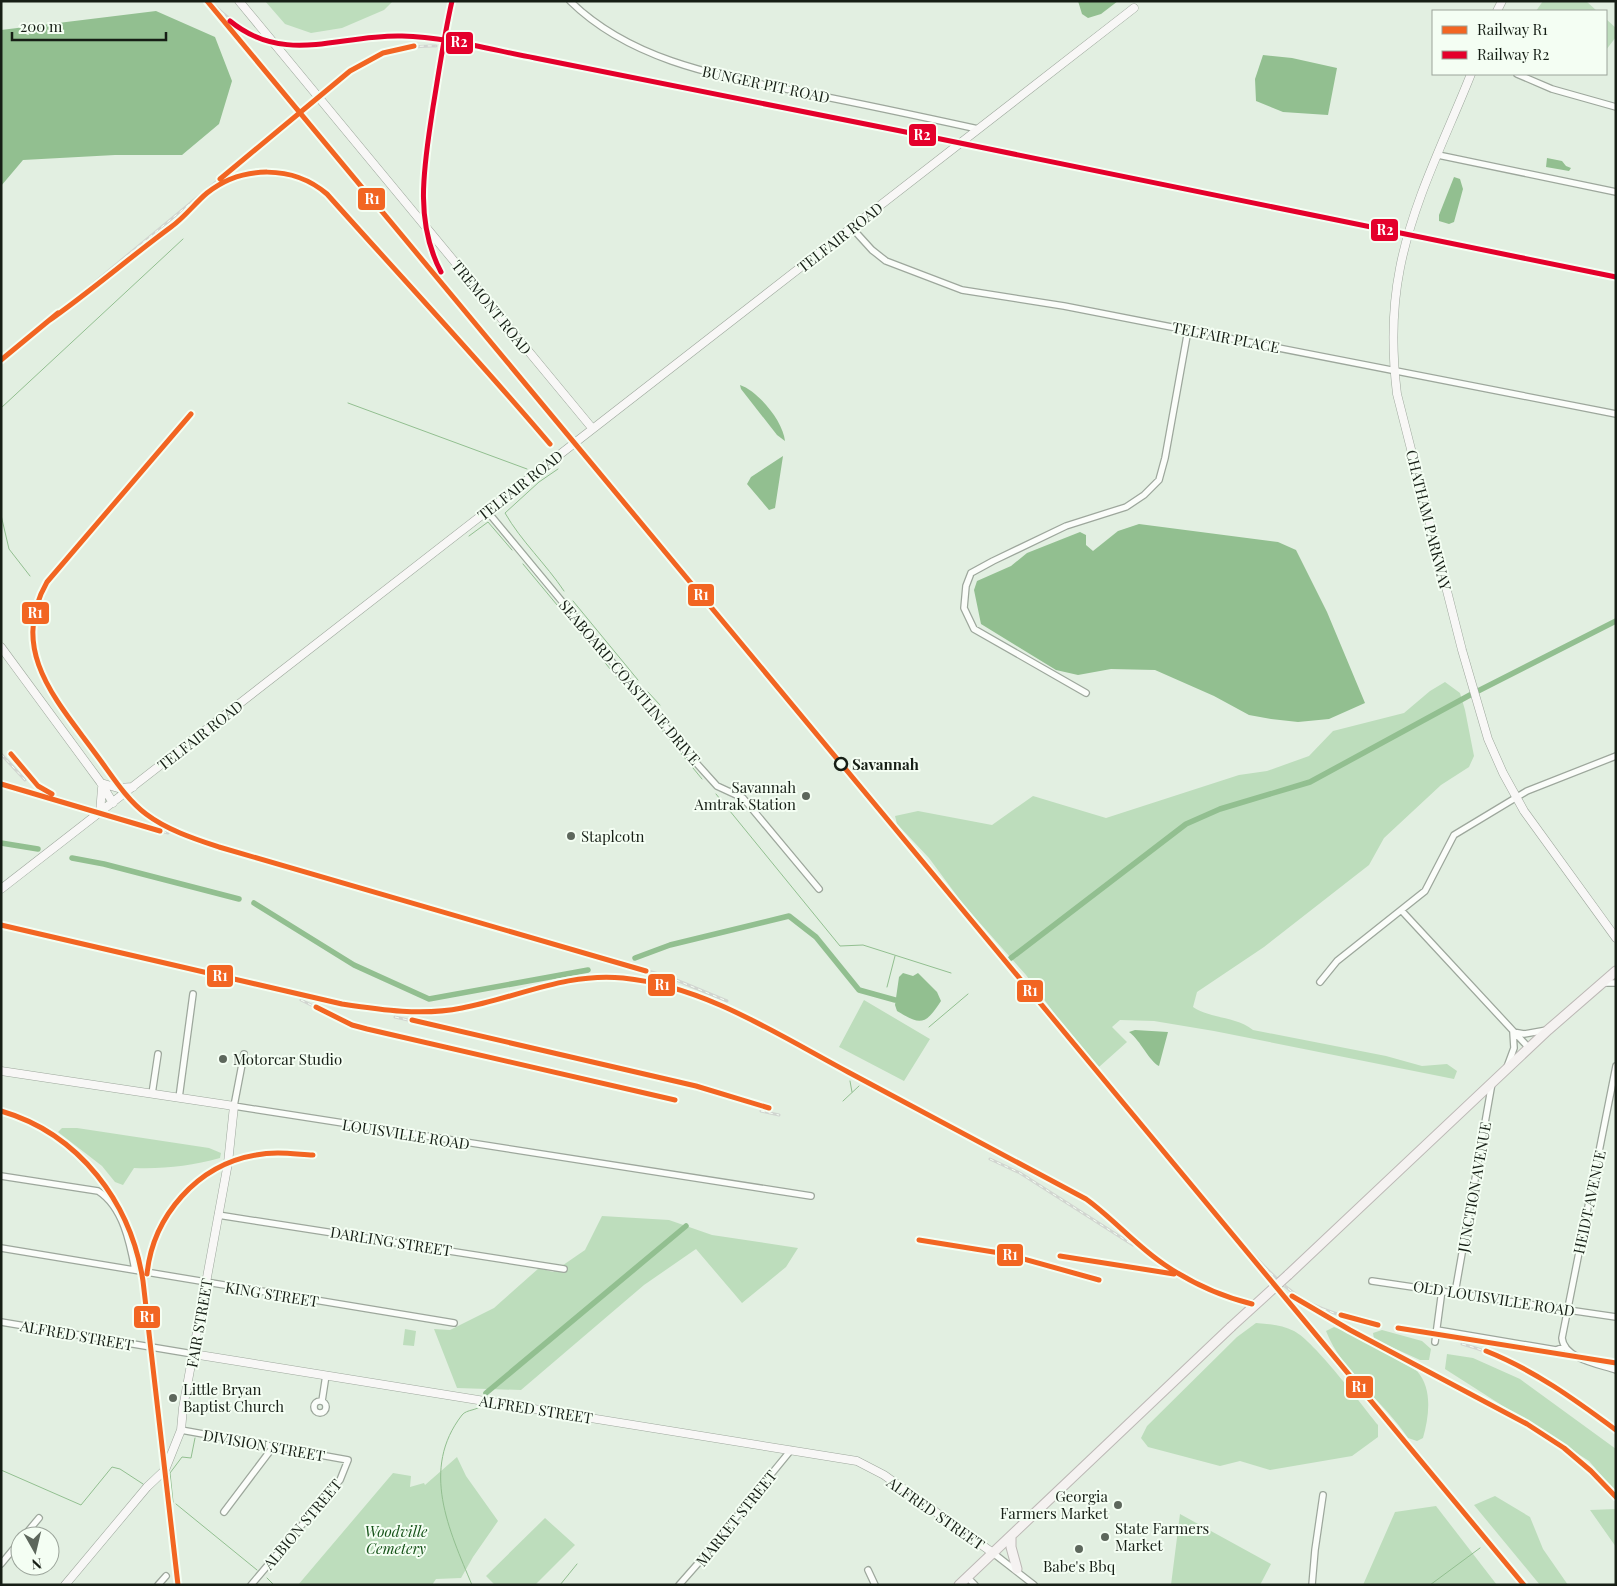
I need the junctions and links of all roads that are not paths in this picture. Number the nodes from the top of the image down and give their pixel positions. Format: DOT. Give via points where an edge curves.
graph roads {
  1 [pos="239,1"];
  2 [pos="570,1"];
  3 [pos="1134,8"];
  4 [pos="1471,75"];
  5 [pos="1519,75"];
  6 [pos="1616,107"];
  7 [pos="978,129"];
  8 [pos="1438,155"];
  9 [pos="1616,192"];
  10 [pos="852,228"];
  11 [pos="1188,330"];
  12 [pos="1394,369"];
  13 [pos="1616,414"];
  14 [pos="592,428"];
  15 [pos="487,510"];
  16 [pos="1,647"];
  17 [pos="1086,693"];
  18 [pos="1616,756"];
  19 [pos="101,783"];
  20 [pos="133,787"];
  21 [pos="1516,797"];
  22 [pos="115,801"];
  23 [pos="100,813"];
  24 [pos="1,889"];
  25 [pos="818,889"];
  26 [pos="1401,910"];
  27 [pos="1616,938"];
  28 [pos="1616,970"];
  29 [pos="1320,982"];
  30 [pos="1601,983"];
  31 [pos="1616,983"];
  32 [pos="194,994"];
  33 [pos="1548,1030"];
  34 [pos="1513,1032"];
  35 [pos="1529,1048"];
  36 [pos="158,1054"];
  37 [pos="244,1054"];
  38 [pos="1616,1066"];
  39 [pos="1,1071"];
  40 [pos="1505,1071"];
  41 [pos="1492,1082"];
  42 [pos="152,1094"];
  43 [pos="179,1098"];
  44 [pos="234,1106"];
  45 [pos="1,1176"];
  46 [pos="811,1196"];
  47 [pos="218,1215"];
  48 [pos="1,1248"];
  49 [pos="564,1269"];
  50 [pos="135,1270"];
  51 [pos="1372,1281"];
  52 [pos="206,1284"];
  53 [pos="1442,1290"];
  54 [pos="1455,1293"];
  55 [pos="1566,1309"];
  56 [pos="1616,1316"];
  57 [pos="1,1322"];
  58 [pos="454,1323"];
  59 [pos="1437,1330"];
  60 [pos="1435,1342"];
  61 [pos="1564,1347"];
  62 [pos="193,1354"];
  63 [pos="1616,1370"];
  64 [pos="326,1375"];
  65 [pos="322,1400"];
  66 [pos="181,1430"];
  67 [pos="273,1447"];
  68 [pos="791,1450"];
  69 [pos="348,1460"];
  70 [pos="1322,1495"];
  71 [pos="224,1512"];
  72 [pos="39,1518"];
  73 [pos="32,1526"];
  74 [pos="1011,1536"];
  75 [pos="10,1553"];
  76 [pos="993,1553"];
  77 [pos="1,1564"];
  78 [pos="1017,1569"];
  79 [pos="868,1570"];
  80 [pos="166,1576"];
  81 [pos="967,1577"];
  82 [pos="65,1585"];
  83 [pos="158,1585"];
  84 [pos="251,1585"];
  85 [pos="679,1585"];
  86 [pos="876,1585"];
  87 [pos="959,1585"];
  88 [pos="976,1585"];
  89 [pos="1034,1585"];
  90 [pos="1312,1585"];
  1 -- 14 [label="street, TREMONT ROAD"];
  2 -- 7 [label="street, BUNGER PIT ROAD" via="621,38 651,53 706,72"];
  3 -- 7 [label="street, TELFAIR ROAD"];
  4 -- 8 [label="street, CHATHAM PARKWAY"];
  5 -- 6 [label="street" via="1552,89"];
  7 -- 10 [label="street, TELFAIR ROAD"];
  8 -- 9 [label="street"];
  8 -- 12 [label="street, CHATHAM PARKWAY" via="1415,212 1400,268"];
  10 -- 11 [label="street, TELFAIR PLACE" via="886,261 962,290"];
  10 -- 14 [label="street, TELFAIR ROAD"];
  11 -- 12 [label="street, TELFAIR PLACE"];
  11 -- 17 [label="street" via="1159,480 1126,507 1066,526 971,573 966,586 964,608 974,629"];
  12 -- 13 [label="street, TELFAIR PLACE"];
  12 -- 21 [label="street, CHATHAM PARKWAY" via="1397,394 1478,709 1502,773"];
  14 -- 15 [label="street, TELFAIR ROAD"];
  15 -- 20 [label="street, TELFAIR ROAD"];
  15 -- 25 [label="street, SEABOARD COASTLINE DRIVE" via="695,761 717,786 744,798"];
  16 -- 19 [label="street"];
  18 -- 21 [label="street"];
  19 -- 20 [label="street" via="118,788"];
  19 -- 22 [label="street"];
  19 -- 23 [label="street"];
  20 -- 22 [label="street, TELFAIR ROAD"];
  21 -- 26 [label="street" via="1454,835 1428,887"];
  21 -- 27 [label="street, CHATHAM PARKWAY"];
  22 -- 23 [label="street, TELFAIR ROAD"];
  23 -- 24 [label="street, TELFAIR ROAD"];
  26 -- 29 [label="street" via="1337,961"];
  26 -- 34 [label="street"];
  28 -- 30 [label="main road"];
  30 -- 31 [label="street"];
  30 -- 33 [label="main road"];
  32 -- 43 [label="street"];
  33 -- 34 [label="street" via="1527,1034"];
  33 -- 35 [label="main road"];
  34 -- 35 [label="street"];
  34 -- 40 [label="street" via="1514,1048"];
  35 -- 40 [label="main road"];
  36 -- 42 [label="street"];
  37 -- 44 [label="street, FAIR STREET"];
  38 -- 55 [label="street, HEIDT AVENUE"];
  39 -- 42 [label="street, LOUISVILLE ROAD"];
  40 -- 41 [label="main road"];
  41 -- 54 [label="street, JUNCTION AVENUE"];
  41 -- 74 [label="main road, bridge"];
  42 -- 43 [label="street, LOUISVILLE ROAD"];
  43 -- 44 [label="street, LOUISVILLE ROAD"];
  44 -- 46 [label="street, LOUISVILLE ROAD"];
  44 -- 47 [label="street, FAIR STREET"];
  45 -- 50 [label="street" via="98,1191 104,1195 116,1210 125,1231"];
  47 -- 49 [label="street, DARLING STREET"];
  47 -- 52 [label="street, FAIR STREET"];
  48 -- 50 [label="street, KING STREET"];
  50 -- 52 [label="street, KING STREET"];
  51 -- 53 [label="street, OLD LOUISVILLE ROAD"];
  52 -- 58 [label="street, KING STREET"];
  52 -- 62 [label="street, FAIR STREET"];
  53 -- 54 [label="street, OLD LOUISVILLE ROAD"];
  53 -- 59 [label="street"];
  54 -- 55 [label="street, OLD LOUISVILLE ROAD"];
  55 -- 56 [label="street, OLD LOUISVILLE ROAD"];
  55 -- 61 [label="street"];
  57 -- 62 [label="street, ALFRED STREET"];
  59 -- 60 [label="street"];
  59 -- 61 [label="street" via="1556,1350"];
  61 -- 63 [label="street" via="1570,1353"];
  62 -- 64 [label="street, ALFRED STREET"];
  62 -- 66 [label="street, FAIR STREET"];
  64 -- 65 [label="street"];
  64 -- 68 [label="street, ALFRED STREET"];
  66 -- 67 [label="street, DIVISION STREET"];
  66 -- 82 [label="street, FAIR STREET" via="165,1470"];
  67 -- 69 [label="street, DIVISION STREET"];
  67 -- 71 [label="street"];
  68 -- 76 [label="street, ALFRED STREET" via="857,1461 884,1475"];
  68 -- 85 [label="street, MARKET STREET"];
  69 -- 84 [label="street, ALBION STREET" via="340,1480"];
  70 -- 90 [label="street"];
  72 -- 73 [label="street"];
  74 -- 76 [label="main road"];
  74 -- 78 [label="main road"];
  75 -- 77 [label="street"];
  76 -- 78 [label="street, ALFRED STREET"];
  76 -- 81 [label="main road"];
  78 -- 89 [label="street, ALFRED STREET"];
  79 -- 86 [label="street"];
  80 -- 83 [label="street"];
  81 -- 87 [label="main road"];
  81 -- 88 [label="street"];
}
